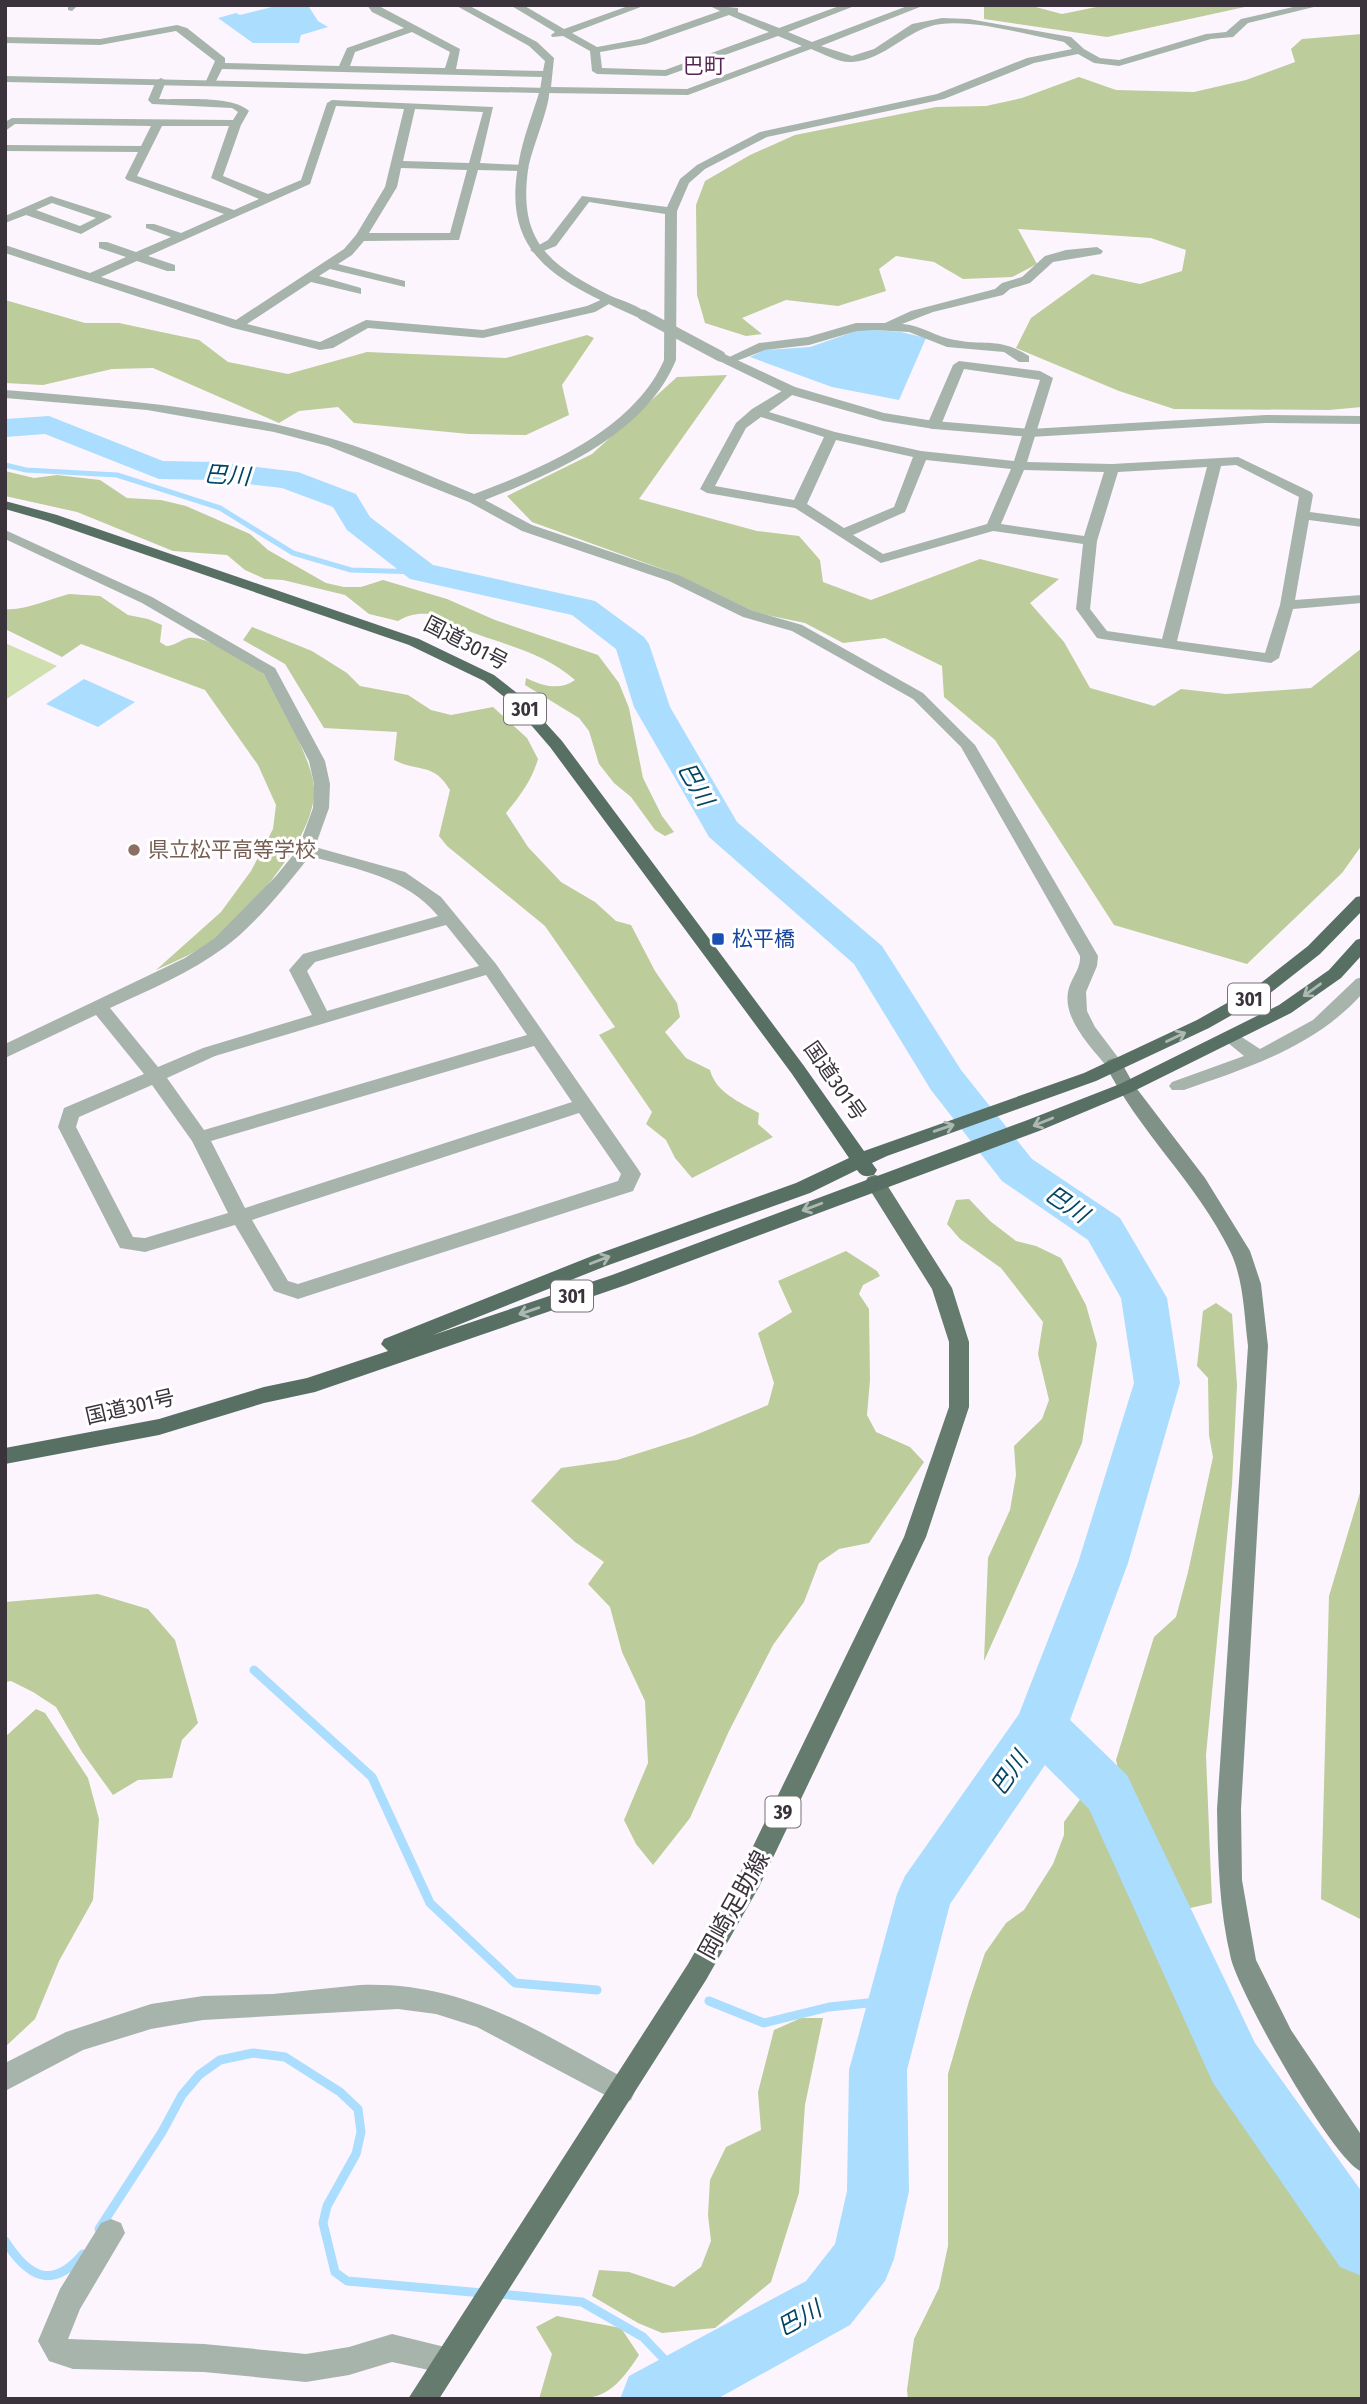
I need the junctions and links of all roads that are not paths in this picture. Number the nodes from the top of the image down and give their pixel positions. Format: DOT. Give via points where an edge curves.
graph roads {
  1 [pos="372,5"];
  2 [pos="460,5"];
  3 [pos="536,5"];
  4 [pos="641,5"];
  5 [pos="713,5"];
  6 [pos="748,5"];
  7 [pos="852,5"];
  8 [pos="920,5"];
  9 [pos="1317,5"];
  10 [pos="519,7"];
  11 [pos="729,12"];
  12 [pos="412,29"];
  13 [pos="564,32"];
  14 [pos="778,32"];
  15 [pos="5,40"];
  16 [pos="532,44"];
  17 [pos="811,45"];
  18 [pos="595,50"];
  19 [pos="1080,51"];
  20 [pos="219,66"];
  21 [pos="344,67"];
  22 [pos="450,70"];
  23 [pos="548,74"];
  24 [pos="5,79"];
  25 [pos="161,81"];
  26 [pos="211,81"];
  27 [pos="338,85"];
  28 [pos="545,90"];
  29 [pos="332,103"];
  30 [pos="410,106"];
  31 [pos="158,123"];
  32 [pos="236,124"];
  33 [pos="5,128"];
  34 [pos="5,148"];
  35 [pos="145,149"];
  36 [pos="397,164"];
  37 [pos="473,166"];
  38 [pos="523,168"];
  39 [pos="270,199"];
  40 [pos="26,211"];
  41 [pos="671,211"];
  42 [pos="235,214"];
  43 [pos="5,220"];
  44 [pos="150,226"];
  45 [pos="182,237"];
  46 [pos="361,237"];
  47 [pos="103,245"];
  48 [pos="5,249"];
  49 [pos="536,250"];
  50 [pos="1097,251"];
  51 [pos="137,256"];
  52 [pos="328,265"];
  53 [pos="171,268"];
  54 [pos="90,277"];
  55 [pos="309,277"];
  56 [pos="401,284"];
  57 [pos="358,291"];
  58 [pos="610,300"];
  59 [pos="237,325"];
  60 [pos="889,326"];
  61 [pos="725,358"];
  62 [pos="1024,359"];
  63 [pos="790,390"];
  64 [pos="5,394"];
  65 [pos="757,412"];
  66 [pos="1362,420"];
  67 [pos="934,425"];
  68 [pos="1030,433"];
  69 [pos="832,435"];
  70 [pos="921,455"];
  71 [pos="1215,462"];
  72 [pos="1019,466"];
  73 [pos="1112,468"];
  74 [pos="474,499"];
  75 [pos="5,505"];
  76 [pos="799,505"];
  77 [pos="1305,515"];
  78 [pos="1362,523"];
  79 [pos="993,527"];
  80 [pos="5,534"];
  81 [pos="844,534"];
  82 [pos="1090,541"];
  83 [pos="1362,599"];
  84 [pos="1287,605"];
  85 [pos="1168,645"];
  86 [pos="306,850"];
  87 [pos="1362,901"];
  88 [pos="451,918"];
  89 [pos="1362,944"];
  90 [pos="490,968"];
  91 [pos="1335,974"];
  92 [pos="1362,982"];
  93 [pos="99,1007"];
  94 [pos="322,1018"];
  95 [pos="539,1038"];
  96 [pos="1231,1038"];
  97 [pos="5,1052"];
  98 [pos="1258,1057"];
  99 [pos="1114,1064"];
  100 [pos="154,1074"];
  101 [pos="1178,1086"];
  102 [pos="1116,1092"];
  103 [pos="585,1104"];
  104 [pos="200,1138"];
  105 [pos="860,1160"];
  106 [pos="886,1179"];
  107 [pos="240,1217"];
  108 [pos="264,1395"];
  109 [pos="5,1456"];
  110 [pos="5,2078"];
  111 [pos="622,2091"];
  112 [pos="1362,2159"];
  113 [pos="111,2233"];
  114 [pos="447,2360"];
  115 [pos="422,2399"];
  1 -- 12 [label="street"];
  2 -- 16 [label="street"];
  3 -- 10 [label="street"];
  4 -- 13 [label="street"];
  5 -- 11 [label="street"];
  6 -- 11 [label="street"];
  7 -- 14 [label="street"];
  8 -- 17 [label="street"];
  9 -- 19 [label="street" via="1245,21 1229,35 1210,36 1119,63 1098,61"];
  10 -- 13 [label="street"];
  11 -- 14 [label="street"];
  11 -- 18 [label="street" via="642,42"];
  12 -- 21 [label="street" via="351,50"];
  12 -- 22 [label="street" via="456,51"];
  13 -- 16 [label="street"];
  13 -- 18 [label="street"];
  14 -- 17 [label="street"];
  14 -- 18 [label="street" via="666,73 597,71"];
  15 -- 20 [label="street" via="100,42 177,28 221,60"];
  16 -- 23 [label="street" via="550,60"];
  17 -- 19 [label="street" via="852,59 878,51 916,26 942,20 1068,39"];
  17 -- 28 [label="street" via="688,92"];
  19 -- 41 [label="street" via="1031,60 940,97 764,134 684,181"];
  20 -- 21 [label="street"];
  20 -- 26 [label="street"];
  21 -- 22 [label="street"];
  22 -- 23 [label="street"];
  23 -- 28 [label="street"];
  24 -- 25 [label="street"];
  25 -- 26 [label="street"];
  25 -- 32 [label="street" via="156,102 234,105 244,111"];
  26 -- 27 [label="street"];
  27 -- 28 [label="street"];
  27 -- 29 [label="street"];
  28 -- 38 [label="street"];
  29 -- 30 [label="street"];
  29 -- 39 [label="street" via="306,182"];
  30 -- 36 [label="street"];
  30 -- 37 [label="street" via="489,109"];
  31 -- 32 [label="street"];
  31 -- 33 [label="street" via="12,121"];
  31 -- 35 [label="street"];
  32 -- 39 [label="street" via="217,178"];
  34 -- 35 [label="street"];
  35 -- 42 [label="street" via="131,178"];
  36 -- 37 [label="street"];
  36 -- 46 [label="street" via="391,187"];
  37 -- 38 [label="street"];
  37 -- 46 [label="street" via="455,237"];
  38 -- 49 [label="street" via="520,207"];
  39 -- 42 [label="street"];
  40 -- 40 [label="street" via="51,199 106,216 81,230"];
  40 -- 43 [label="street"];
  41 -- 49 [label="street" via="586,198 552,243"];
  41 -- 74 [label="street" via="670,360 663,379 580,454"];
  42 -- 45 [label="street"];
  44 -- 45 [label="street"];
  45 -- 51 [label="street"];
  46 -- 52 [label="street"];
  47 -- 51 [label="street"];
  48 -- 54 [label="street"];
  49 -- 58 [label="street"];
  50 -- 60 [label="street" via="1049,259 1026,280 999,292 913,312"];
  51 -- 53 [label="street"];
  51 -- 54 [label="street"];
  52 -- 55 [label="street"];
  52 -- 56 [label="street"];
  54 -- 59 [label="street"];
  55 -- 57 [label="street"];
  55 -- 59 [label="street"];
  58 -- 59 [label="street" via="592,309 483,334 366,324 320,346"];
  58 -- 61 [label="street, bridge"];
  60 -- 61 [label="street" via="856,327"];
  60 -- 62 [label="street" via="911,328 951,344 1006,348"];
  61 -- 63 [label="street"];
  63 -- 65 [label="street"];
  63 -- 67 [label="street" via="883,417"];
  64 -- 74 [label="street" via="147,406 275,428 333,443"];
  65 -- 69 [label="street"];
  65 -- 76 [label="street" via="741,426 707,489"];
  66 -- 68 [label="street" via="1254,420"];
  67 -- 68 [label="street"];
  67 -- 68 [label="street" via="959,365 964,363 1046,378"];
  68 -- 72 [label="street"];
  69 -- 70 [label="street"];
  69 -- 76 [label="street"];
  70 -- 72 [label="street"];
  70 -- 81 [label="street" via="900,509"];
  71 -- 73 [label="street"];
  71 -- 77 [label="street" via="1238,461 1306,495"];
  71 -- 85 [label="street"];
  72 -- 73 [label="street"];
  72 -- 79 [label="street"];
  73 -- 82 [label="street"];
  74 -- 99 [label="street" via="527,528 674,578 748,614 797,628 918,696 967,745 1089,956 1088,970 1076,991 1077,1007"];
  75 -- 105 [label="highway, 国道301号 / 301" via="414,642 489,678 517,700 556,744"];
  76 -- 81 [label="street"];
  77 -- 78 [label="street"];
  77 -- 84 [label="street"];
  79 -- 81 [label="street" via="881,559"];
  79 -- 82 [label="street"];
  80 -- 86 [label="street" via="147,600 270,671 317,761 322,784 321,808"];
  82 -- 85 [label="street" via="1083,609 1089,618 1102,635"];
  83 -- 84 [label="street"];
  84 -- 85 [label="street" via="1271,658"];
  86 -- 88 [label="street" via="399,876 418,886"];
  86 -- 93 [label="street" via="221,942 191,962"];
  99 -- 87 [label="highway, 国道301号 / 301, one-way" via="1203,1024 1286,975"];
  88 -- 90 [label="street"];
  88 -- 94 [label="street" via="309,958 298,970"];
  89 -- 91 [label="highway, 国道301号 / 301"];
  90 -- 94 [label="street"];
  90 -- 95 [label="street"];
  91 -- 92 [label="street"];
  91 -- 96 [label="highway, 国道301号 / 301, one-way" via="1285,1009"];
  92 -- 98 [label="street" via="1335,1012"];
  93 -- 97 [label="street"];
  93 -- 100 [label="street"];
  94 -- 100 [label="street"];
  95 -- 103 [label="street"];
  95 -- 104 [label="street"];
  96 -- 98 [label="street"];
  96 -- 102 [label="highway, 国道301号 / 301"];
  98 -- 101 [label="street"];
  99 -- 102 [label="main road"];
  105 -- 99 [label="highway, 国道301号 / 301, one-way" via="1090,1077"];
  100 -- 104 [label="street"];
  100 -- 107 [label="street" via="71,1113 67,1127 127,1242 145,1245"];
  102 -- 106 [label="highway, 国道301号 / 301, one-way"];
  102 -- 112 [label="main road" via="1198,1183 1240,1251 1251,1284 1258,1346 1228,1809 1230,1880 1244,1961 1282,2039"];
  103 -- 107 [label="street"];
  103 -- 107 [label="street" via="631,1174 626,1186 487,1233 298,1292 281,1286"];
  104 -- 107 [label="street"];
  105 -- 106 [label="highway, 国道301号 / 301"];
  108 -- 105 [label="highway, 国道301号 / 301, one-way" via="598,1261 803,1188"];
  106 -- 108 [label="highway, 国道301号 / 301, one-way" via="619,1280 308,1386"];
  106 -- 111 [label="main road, 岡崎足助線 / 39" via="943,1288 960,1342 959,1407 915,1537 750,1879"];
  108 -- 109 [label="highway, 国道301号 / 301" via="159,1427"];
  110 -- 111 [label="street" via="64,2044 146,2019 202,2008 365,1995 436,2002 502,2026"];
  111 -- 114 [label="main road, 岡崎足助線 / 39"];
  113 -- 114 [label="street" via="70,2300 52,2341 59,2351 306,2368 392,2348"];
  114 -- 115 [label="main road, 岡崎足助線 / 39"];
}
